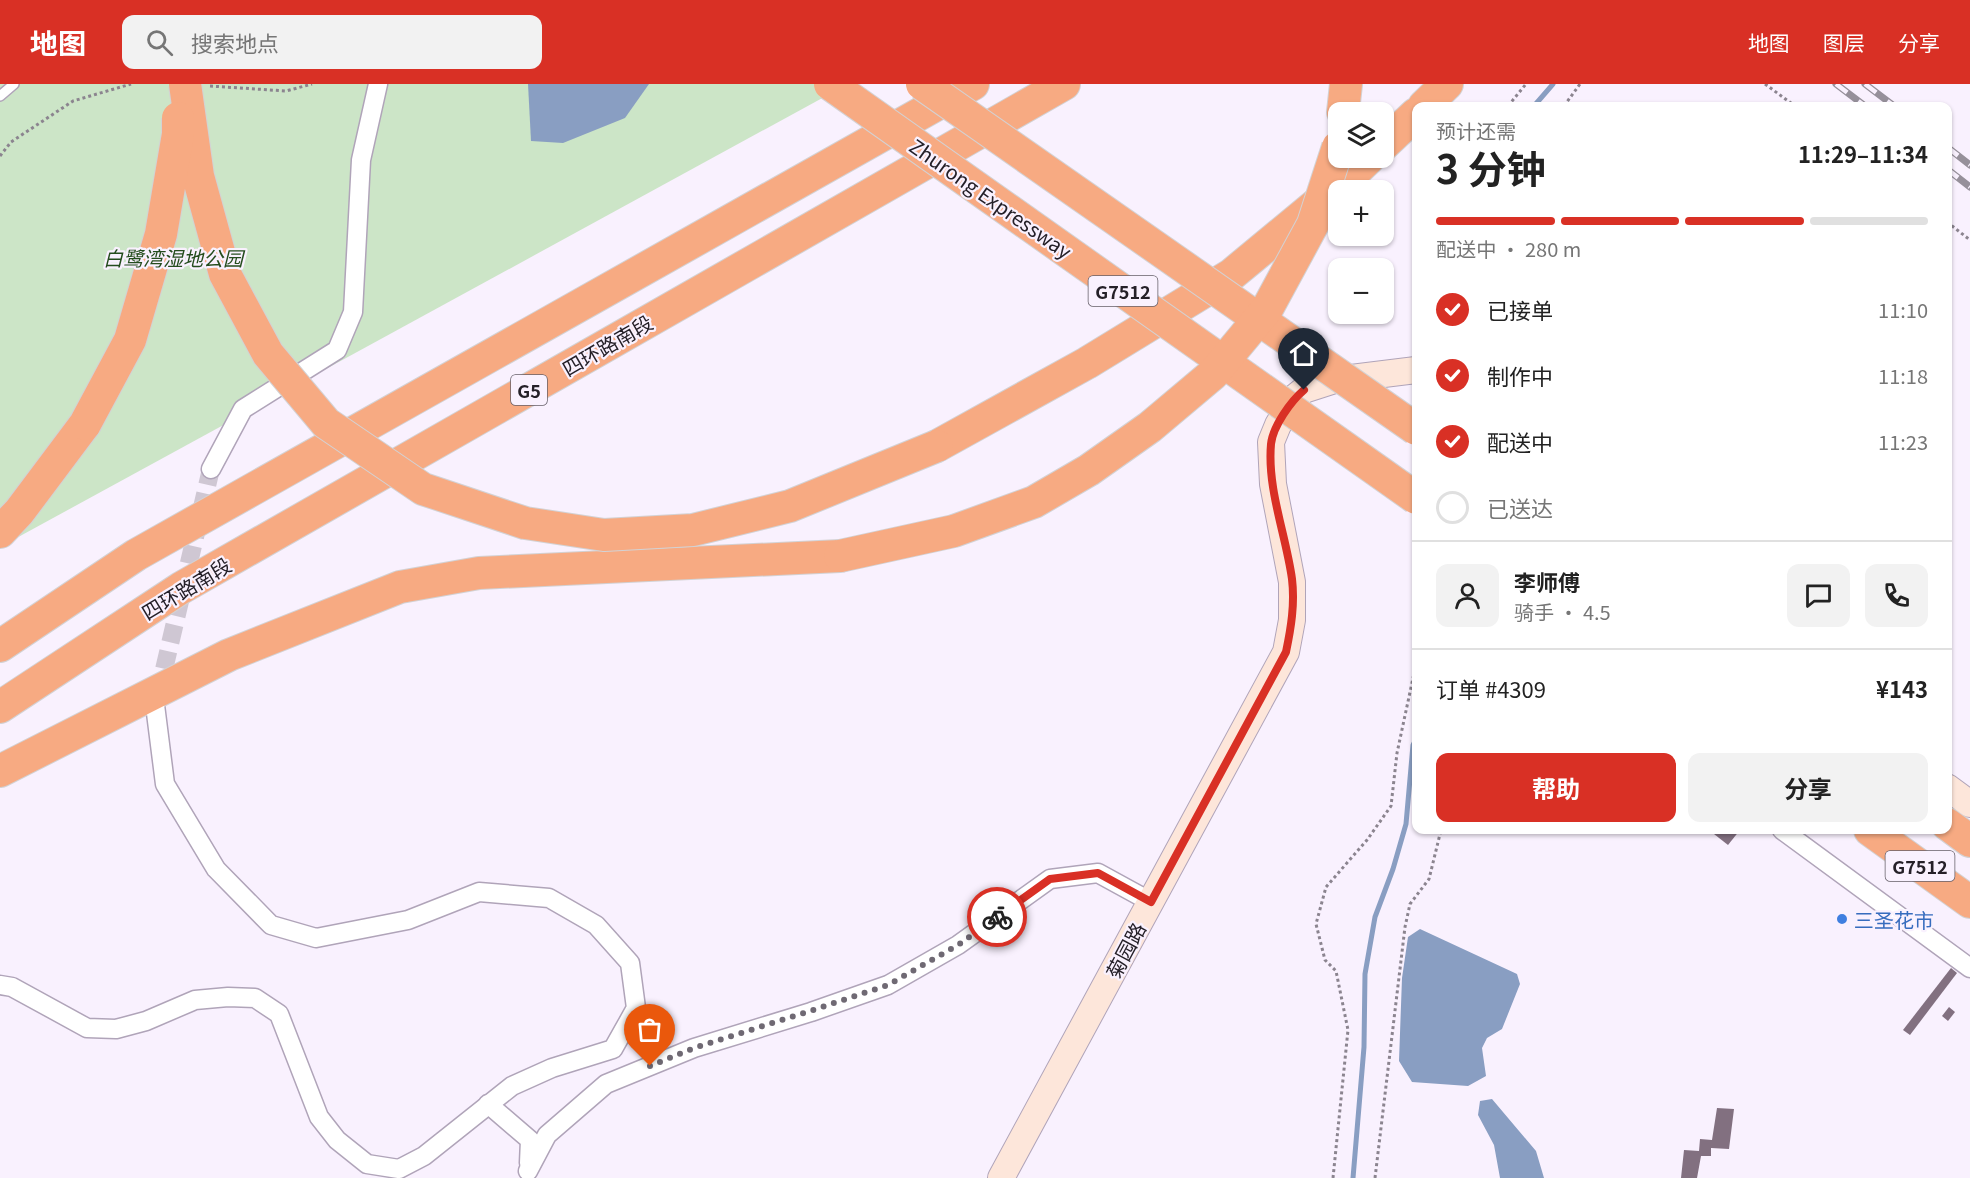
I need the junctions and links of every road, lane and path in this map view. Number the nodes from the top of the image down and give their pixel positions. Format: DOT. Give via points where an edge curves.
graph roads {
  1 [pos="14,84"];
  2 [pos="131,84"];
  3 [pos="312,84"];
  4 [pos="378,84"];
  5 [pos="830,84"];
  6 [pos="922,84"];
  7 [pos="973,84"];
  8 [pos="1064,84"];
  9 [pos="1346,84"];
  10 [pos="1448,84"];
  11 [pos="1526,84"];
  12 [pos="1580,84"];
  13 [pos="1765,84"];
  14 [pos="190,85"];
  15 [pos="0,96"];
  16 [pos="1344,102"];
  17 [pos="1428,102"];
  18 [pos="1511,102"];
  19 [pos="1567,102"];
  20 [pos="1790,102"];
  21 [pos="1412,118"];
  22 [pos="1394,135"];
  23 [pos="0,156"];
  24 [pos="1331,168"];
  25 [pos="1359,168"];
  26 [pos="1952,226"];
  27 [pos="1970,240"];
  28 [pos="1412,370"];
  29 [pos="1412,426"];
  30 [pos="211,469"];
  31 [pos="1412,495"];
  32 [pos="0,532"];
  33 [pos="0,646"];
  34 [pos="1412,682"];
  35 [pos="155,705"];
  36 [pos="0,707"];
  37 [pos="0,771"];
  38 [pos="1952,790"];
  39 [pos="1970,804"];
  40 [pos="1952,828"];
  41 [pos="1440,834"];
  42 [pos="1787,834"];
  43 [pos="1876,834"];
  44 [pos="1970,841"];
  45 [pos="1151,902"];
  46 [pos="1970,902"];
  47 [pos="1970,968"];
  48 [pos="0,985"];
  49 [pos="488,1104"];
  50 [pos="526,1174"];
  51 [pos="1001,1178"];
  52 [pos="1333,1178"];
  53 [pos="1375,1178"];
  1 -- 15 [label="lane"];
  2 -- 23 [label="path" via="73,101 11,142"];
  3 -- 14 [label="path" via="286,91"];
  4 -- 30 [label="street" via="360,160 353,312 337,350 243,409"];
  5 -- 31 [label="highway, Zhurong Expressway / G7512, bridge"];
  6 -- 29 [label="highway, G7512, bridge"];
  7 -- 33 [label="highway, G5" via="147,549"];
  8 -- 36 [label="highway, 四环路南段 / G5" via="181,588"];
  9 -- 16 [label="highway"];
  10 -- 17 [label="highway"];
  11 -- 18 [label="path"];
  12 -- 19 [label="path"];
  13 -- 20 [label="path"];
  14 -- 25 [label="highway, bridge" via="198,176 225,274 268,354 326,423 423,489 525,523 604,535 693,530 790,506 937,446 1087,363 1231,275"];
  14 -- 32 [label="highway, bridge" via="161,234 130,340 85,424 20,512"];
  21 -- 22 [label="highway"];
  24 -- 37 [label="highway, bridge" via="1313,224 1267,309 1213,374 1141,433 1034,502 954,531 840,556 479,573 400,587 229,655"];
  26 -- 27 [label="path"];
  28 -- 45 [label="street, 菊园路" via="1335,380 1304,390 1294,398 1278,425 1271,442 1273,484 1292,582 1292,620 1286,652"];
  34 -- 52 [label="path" via="1396,753 1392,806 1326,887 1316,924 1325,960 1336,971 1348,1030"];
  35 -- 49 [label="street" via="165,784 216,869 271,925 316,938 408,920 480,892 549,898 596,925 630,963 636,1008 613,1049 552,1068 512,1086"];
  38 -- 39 [label="street"];
  40 -- 44 [label="highway, G7512"];
  41 -- 53 [label="path" via="1429,879 1410,904 1405,927"];
  42 -- 47 [label="street"];
  43 -- 46 [label="highway, G7512"];
  45 -- 50 [label="street" via="1098,873 1050,879 958,945 888,985 694,1048 606,1084 547,1135"];
  45 -- 51 [label="street, 菊园路"];
  48 -- 49 [label="street" via="12,987 87,1028 116,1029 195,1000 255,998 279,1014 320,1118 338,1140 367,1164 399,1169 416,1161"];
  49 -- 50 [label="street" via="530,1140"];
}
